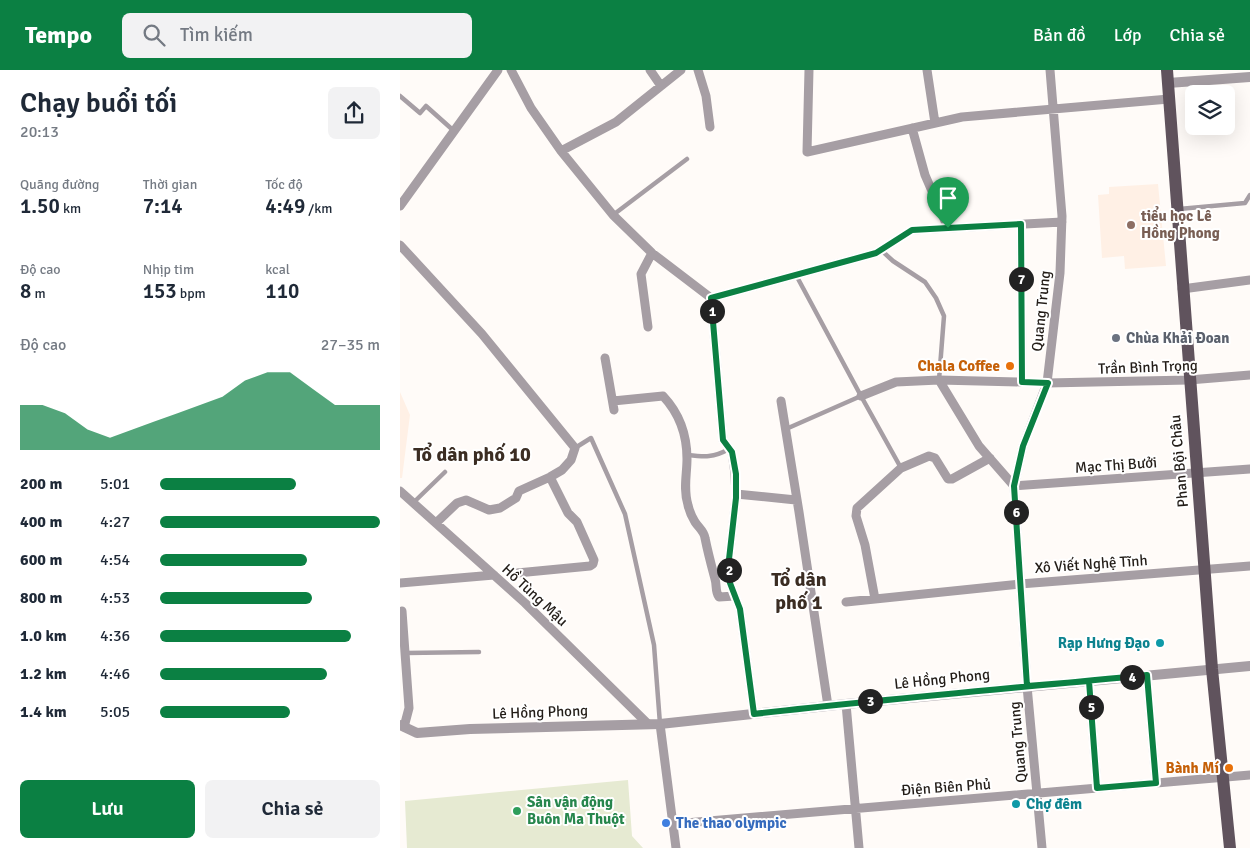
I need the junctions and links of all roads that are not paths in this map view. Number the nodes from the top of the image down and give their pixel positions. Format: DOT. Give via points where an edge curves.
graph roads {
  1 [pos="498,70"];
  2 [pos="511,70"];
  3 [pos="650,70"];
  4 [pos="681,70"];
  5 [pos="698,70"];
  6 [pos="808,70"];
  7 [pos="927,70"];
  8 [pos="1050,70"];
  9 [pos="1167,76"];
  10 [pos="1250,77"];
  11 [pos="661,86"];
  12 [pos="400,96"];
  13 [pos="1169,99"];
  14 [pos="1054,109"];
  15 [pos="935,123"];
  16 [pos="710,127"];
  17 [pos="912,128"];
  18 [pos="454,131"];
  19 [pos="561,151"];
  20 [pos="687,159"];
  21 [pos="1250,195"];
  22 [pos="400,206"];
  23 [pos="1176,209"];
  24 [pos="613,215"];
  25 [pos="1062,222"];
  26 [pos="1021,224"];
  27 [pos="948,228"];
  28 [pos="400,245"];
  29 [pos="882,250"];
  30 [pos="652,253"];
  31 [pos="796,275"];
  32 [pos="1250,280"];
  33 [pos="1182,288"];
  34 [pos="711,298"];
  35 [pos="648,327"];
  36 [pos="605,358"];
  37 [pos="1250,375"];
  38 [pos="939,380"];
  39 [pos="1189,380"];
  40 [pos="1048,383"];
  41 [pos="860,396"];
  42 [pos="781,401"];
  43 [pos="784,429"];
  44 [pos="575,448"];
  45 [pos="730,448"];
  46 [pos="687,455"];
  47 [pos="990,458"];
  48 [pos="901,468"];
  49 [pos="1250,469"];
  50 [pos="445,472"];
  51 [pos="1197,474"];
  52 [pos="550,477"];
  53 [pos="1014,486"];
  54 [pos="401,494"];
  55 [pos="736,494"];
  56 [pos="796,500"];
  57 [pos="413,503"];
  58 [pos="436,523"];
  59 [pos="1250,566"];
  60 [pos="1204,570"];
  61 [pos="517,573"];
  62 [pos="494,576"];
  63 [pos="400,582"];
  64 [pos="1020,584"];
  65 [pos="735,596"];
  66 [pos="875,599"];
  67 [pos="846,602"];
  68 [pos="402,611"];
  69 [pos="479,652"];
  70 [pos="405,653"];
  71 [pos="1250,666"];
  72 [pos="1212,669"];
  73 [pos="1147,675"];
  74 [pos="1089,681"];
  75 [pos="1027,686"];
  76 [pos="846,704"];
  77 [pos="828,706"];
  78 [pos="754,714"];
  79 [pos="648,724"];
  80 [pos="660,724"];
  81 [pos="402,726"];
  82 [pos="1250,775"];
  83 [pos="1223,777"];
  84 [pos="1156,783"];
  85 [pos="1097,788"];
  86 [pos="1037,794"];
  87 [pos="855,807"];
  88 [pos="674,824"];
  89 [pos="676,848"];
  90 [pos="859,848"];
  91 [pos="1042,848"];
  92 [pos="1230,848"];
  1 -- 18 [label="street"];
  2 -- 19 [label="street"];
  3 -- 11 [label="street"];
  4 -- 11 [label="street"];
  5 -- 16 [label="street"];
  6 -- 17 [label="street" via="807,152"];
  7 -- 15 [label="street"];
  8 -- 14 [label="street, Quang Trung"];
  9 -- 10 [label="street"];
  9 -- 13 [label="main road, Phan Bội Châu"];
  11 -- 19 [label="street" via="616,122"];
  12 -- 18 [label="lane" via="420,113 426,106"];
  13 -- 14 [label="street"];
  13 -- 23 [label="main road, Phan Bội Châu"];
  14 -- 15 [label="street" via="962,117"];
  14 -- 25 [label="street, Quang Trung"];
  15 -- 17 [label="street"];
  17 -- 27 [label="street" via="925,175"];
  18 -- 22 [label="street"];
  19 -- 24 [label="street"];
  20 -- 24 [label="lane"];
  21 -- 23 [label="lane" via="1245,203"];
  23 -- 33 [label="main road, Phan Bội Châu"];
  24 -- 30 [label="street"];
  25 -- 26 [label="street"];
  25 -- 40 [label="street, Quang Trung"];
  26 -- 27 [label="street"];
  26 -- 38 [label="street" via="1022,382"];
  27 -- 29 [label="street" via="912,230"];
  28 -- 44 [label="street" via="482,334"];
  29 -- 31 [label="street"];
  29 -- 38 [label="lane" via="925,282 944,316"];
  30 -- 34 [label="street"];
  30 -- 35 [label="street" via="641,274"];
  31 -- 34 [label="street"];
  31 -- 41 [label="lane"];
  32 -- 33 [label="street"];
  33 -- 39 [label="main road, Phan Bội Châu"];
  34 -- 45 [label="street" via="723,440"];
  36 -- 46 [label="street" via="614,405 663,396 679,418"];
  37 -- 39 [label="street, Trần Bình Trọng"];
  38 -- 41 [label="street" via="896,382"];
  38 -- 47 [label="street" via="979,446"];
  39 -- 40 [label="street, Trần Bình Trọng"];
  39 -- 51 [label="main road, Phan Bội Châu"];
  40 -- 53 [label="street, Quang Trung" via="1023,446"];
  41 -- 43 [label="lane"];
  41 -- 48 [label="lane"];
  42 -- 43 [label="street"];
  43 -- 56 [label="street"];
  44 -- 52 [label="street" via="571,460"];
  44 -- 80 [label="lane" via="591,438 625,514 654,645"];
  45 -- 46 [label="lane" via="716,456"];
  45 -- 55 [label="street" via="736,474"];
  46 -- 65 [label="street" via="687,504 704,534 716,594 719,597"];
  47 -- 48 [label="street" via="952,479 948,479 933,456"];
  47 -- 53 [label="street"];
  48 -- 66 [label="street" via="856,511"];
  49 -- 51 [label="street, Mạc Thị Bưởi"];
  50 -- 57 [label="lane"];
  51 -- 53 [label="street, Mạc Thị Bưởi"];
  51 -- 60 [label="main road, Phan Bội Châu"];
  52 -- 58 [label="street" via="520,491 516,498 500,508 489,510 466,500 457,503"];
  52 -- 61 [label="street" via="568,513 577,522 593,564"];
  53 -- 64 [label="street, Quang Trung"];
  54 -- 57 [label="street, Hồ Tùng Mậu"];
  55 -- 56 [label="street"];
  55 -- 65 [label="street" via="728,568"];
  56 -- 77 [label="street"];
  57 -- 58 [label="street, Hồ Tùng Mậu"];
  58 -- 62 [label="street, Hồ Tùng Mậu"];
  59 -- 60 [label="street, Xô Viết Nghệ Tĩnh"];
  60 -- 64 [label="street, Xô Viết Nghệ Tĩnh"];
  60 -- 72 [label="main road, Phan Bội Châu"];
  62 -- 63 [label="street"];
  62 -- 79 [label="street, Hồ Tùng Mậu"];
  64 -- 66 [label="street, Xô Viết Nghệ Tĩnh"];
  64 -- 75 [label="street, Quang Trung"];
  65 -- 78 [label="street" via="740,609"];
  66 -- 67 [label="street, Xô Viết Nghệ Tĩnh"];
  68 -- 70 [label="street"];
  69 -- 70 [label="lane"];
  70 -- 81 [label="street" via="408,708"];
  71 -- 72 [label="street, Lê Hồng Phong"];
  72 -- 73 [label="street, Lê Hồng Phong"];
  72 -- 83 [label="main road, Phan Bội Châu"];
  73 -- 74 [label="street, Lê Hồng Phong"];
  73 -- 84 [label="street"];
  74 -- 75 [label="street, Lê Hồng Phong"];
  74 -- 85 [label="street"];
  75 -- 76 [label="street, Lê Hồng Phong"];
  75 -- 86 [label="street, Quang Trung"];
  76 -- 77 [label="street, Lê Hồng Phong"];
  76 -- 87 [label="street"];
  77 -- 78 [label="street, Lê Hồng Phong"];
  78 -- 80 [label="street, Lê Hồng Phong"];
  79 -- 80 [label="street, Lê Hồng Phong"];
  79 -- 81 [label="street, Lê Hồng Phong" via="417,733"];
  80 -- 88 [label="street"];
  82 -- 83 [label="street, Điện Biên Phủ"];
  83 -- 84 [label="street, Điện Biên Phủ"];
  83 -- 92 [label="main road, Phan Bội Châu"];
  84 -- 85 [label="street, Điện Biên Phủ"];
  85 -- 86 [label="street, Điện Biên Phủ"];
  86 -- 87 [label="street, Điện Biên Phủ"];
  86 -- 91 [label="street, Quang Trung"];
  87 -- 88 [label="street, Điện Biên Phủ"];
  87 -- 90 [label="street"];
  88 -- 89 [label="street"];
}
